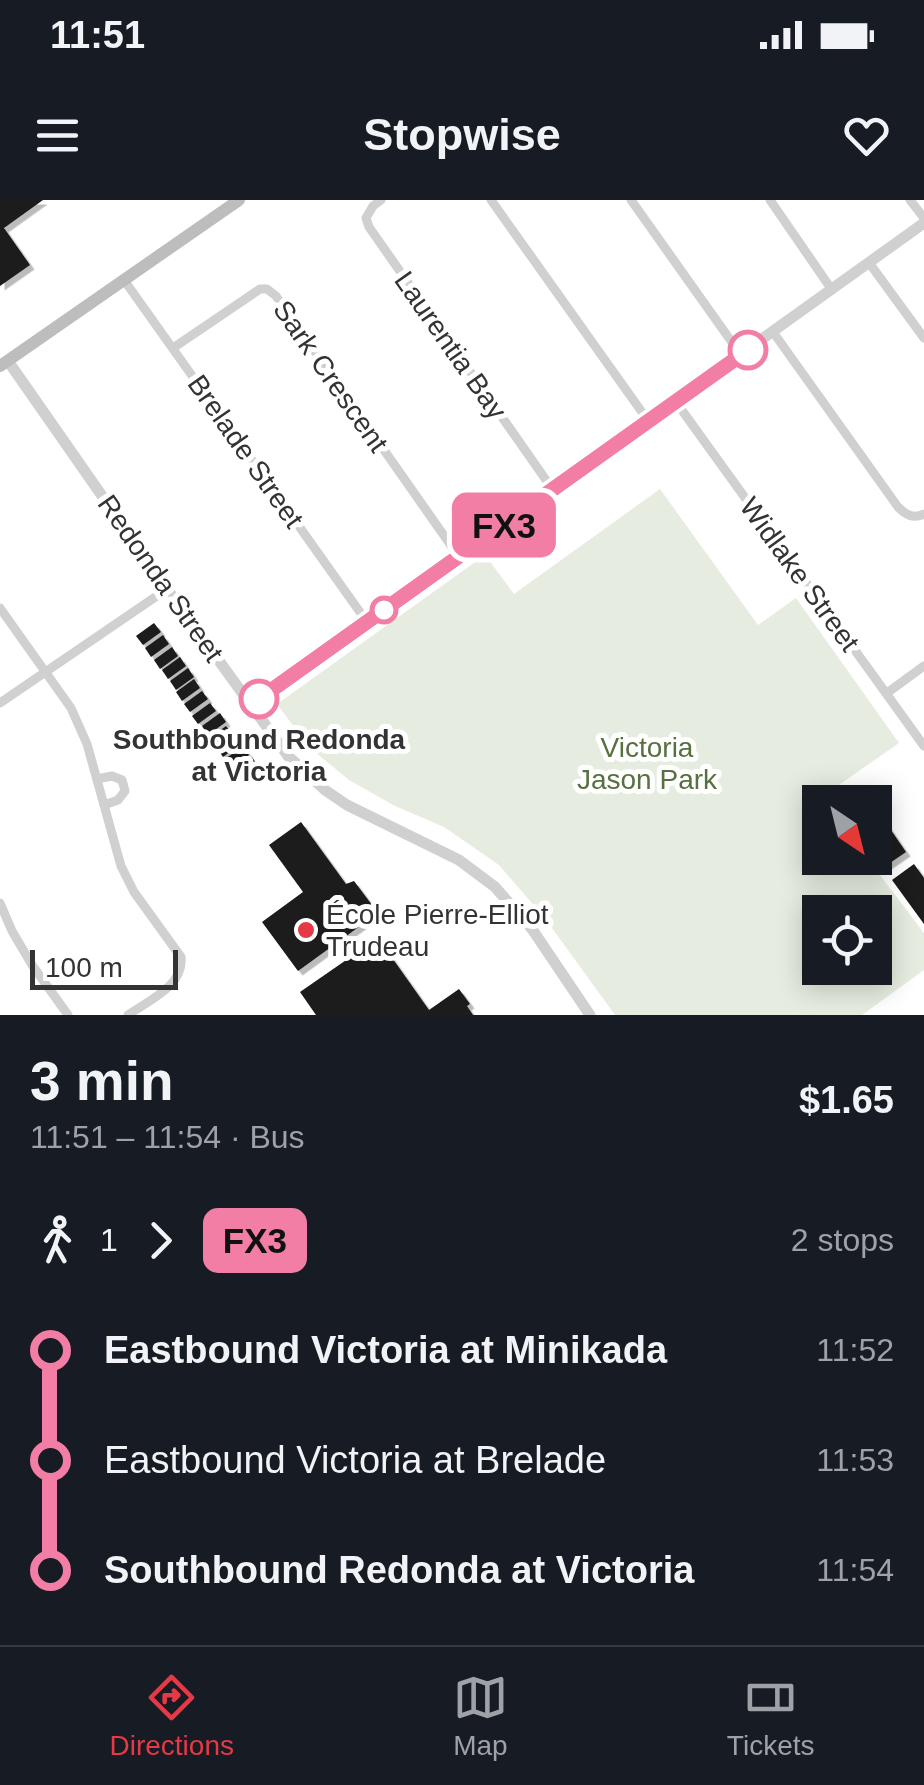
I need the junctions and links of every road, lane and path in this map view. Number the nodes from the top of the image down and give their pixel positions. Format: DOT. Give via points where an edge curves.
graph roads {
  1 [pos="238,200"];
  2 [pos="381,200"];
  3 [pos="491,200"];
  4 [pos="631,200"];
  5 [pos="770,200"];
  6 [pos="910,200"];
  7 [pos="924,221"];
  8 [pos="870,264"];
  9 [pos="124,280"];
  10 [pos="832,290"];
  11 [pos="772,332"];
  12 [pos="924,338"];
  13 [pos="173,348"];
  14 [pos="741,355"];
  15 [pos="4,364"];
  16 [pos="676,402"];
  17 [pos="649,422"];
  18 [pos="553,490"];
  19 [pos="924,514"];
  20 [pos="459,557"];
  21 [pos="168,589"];
  22 [pos="0,608"];
  23 [pos="368,622"];
  24 [pos="924,666"];
  25 [pos="46,672"];
  26 [pos="886,694"];
  27 [pos="0,703"];
  28 [pos="251,705"];
  29 [pos="924,746"];
  30 [pos="97,778"];
  31 [pos="104,806"];
  32 [pos="0,903"];
  33 [pos="68,1015"];
  34 [pos="128,1015"];
  35 [pos="590,1015"];
  1 -- 9 [label="main road"];
  2 -- 18 [label="street, Laurentia Bay" via="366,218 369,227"];
  3 -- 17 [label="street"];
  4 -- 14 [label="street"];
  5 -- 10 [label="street"];
  6 -- 7 [label="street"];
  7 -- 8 [label="street"];
  8 -- 10 [label="street"];
  8 -- 12 [label="street"];
  9 -- 13 [label="street, Brelade Street"];
  9 -- 15 [label="main road"];
  10 -- 11 [label="street"];
  11 -- 14 [label="street"];
  11 -- 19 [label="street" via="898,507 913,517"];
  13 -- 20 [label="street, Sark Crescent" via="267,289"];
  13 -- 23 [label="street, Brelade Street"];
  14 -- 16 [label="street"];
  15 -- 21 [label="street, Redonda Street"];
  16 -- 17 [label="street"];
  16 -- 26 [label="street, Widlake Street"];
  17 -- 18 [label="street"];
  18 -- 20 [label="street"];
  20 -- 23 [label="street"];
  21 -- 25 [label="street"];
  21 -- 28 [label="street, Redonda Street"];
  22 -- 25 [label="street"];
  23 -- 28 [label="street"];
  24 -- 26 [label="street"];
  25 -- 27 [label="street"];
  25 -- 30 [label="street" via="71,708"];
  26 -- 29 [label="street, Widlake Street"];
  28 -- 35 [label="street, Redonda Street" via="288,756 325,790 459,860 495,887"];
  30 -- 31 [label="street"];
  30 -- 31 [label="street" via="122,780 125,791"];
  31 -- 34 [label="street" via="134,892 181,958 176,981"];
  32 -- 33 [label="street"];
}
